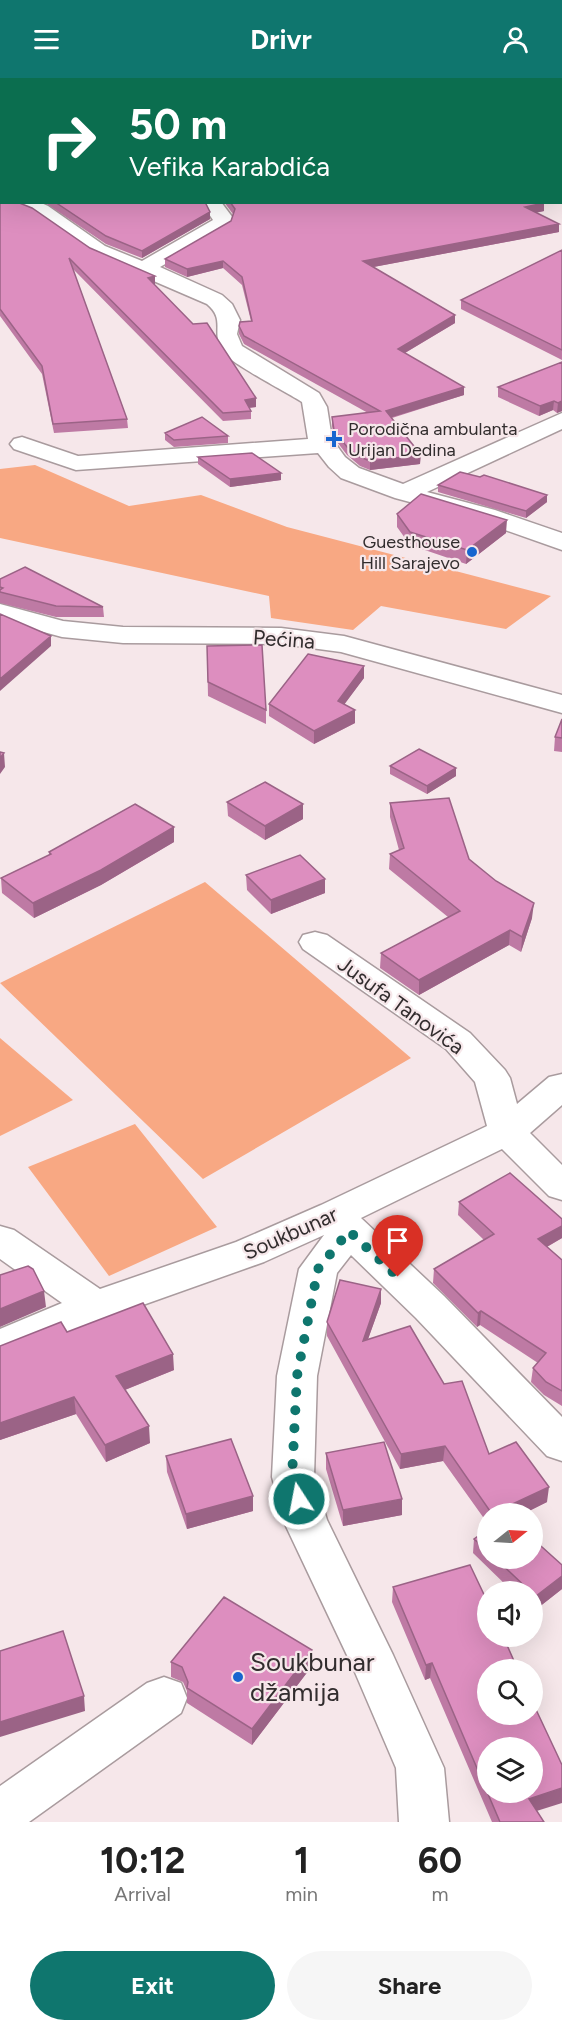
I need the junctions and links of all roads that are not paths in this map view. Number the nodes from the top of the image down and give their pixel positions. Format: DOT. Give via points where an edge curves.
graph roads {
  1 [pos="26,204"];
  2 [pos="212,204"];
  3 [pos="152,273"];
  4 [pos="562,420"];
  5 [pos="21,444"];
  6 [pos="325,445"];
  7 [pos="404,493"];
  8 [pos="562,542"];
  9 [pos="0,612"];
  10 [pos="562,704"];
  11 [pos="315,942"];
  12 [pos="562,1086"];
  13 [pos="507,1131"];
  14 [pos="562,1187"];
  15 [pos="341,1223"];
  16 [pos="0,1240"];
  17 [pos="95,1306"];
  18 [pos="0,1346"];
  19 [pos="562,1444"];
  20 [pos="164,1698"];
  21 [pos="0,1814"];
  22 [pos="424,1822"];
  1 -- 3 [label="street" via="41,210 98,250"];
  2 -- 3 [label="street" via="223,223 151,262 148,267"];
  3 -- 6 [label="street" via="220,304 229,315 226,334 232,350 311,398"];
  4 -- 7 [label="street"];
  5 -- 6 [label="street" via="76,464"];
  6 -- 7 [label="street" via="350,473"];
  7 -- 8 [label="street" via="486,515"];
  9 -- 10 [label="street, Pećina" via="62,629 113,634 281,636 344,644"];
  11 -- 13 [label="street, Jusufa Tanovića" via="458,1041 492,1078"];
  12 -- 13 [label="street, Soukbunar"];
  13 -- 14 [label="street, Jusufa Tanovića"];
  13 -- 15 [label="street, Soukbunar"];
  15 -- 17 [label="street, Soukbunar"];
  15 -- 19 [label="street" via="430,1307"];
  15 -- 22 [label="street" via="318,1269 297,1376 292,1477 305,1521 377,1668 420,1768"];
  16 -- 17 [label="street"];
  17 -- 18 [label="street, Soukbunar"];
  20 -- 21 [label="street"];
}
